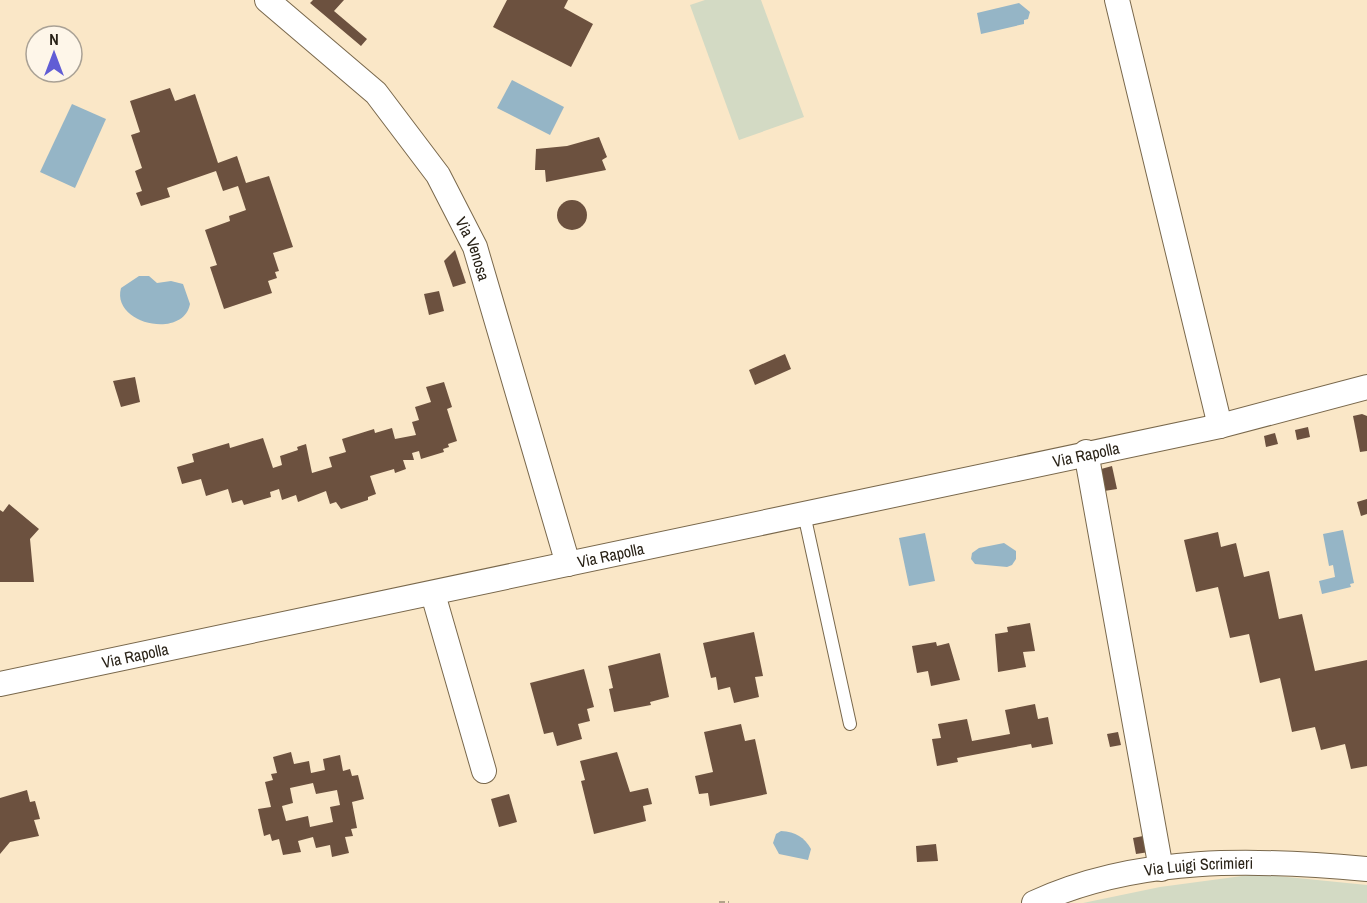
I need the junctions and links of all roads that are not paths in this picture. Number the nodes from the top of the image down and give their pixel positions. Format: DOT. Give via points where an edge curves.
graph roads {
  1 [pos="267,0"];
  2 [pos="1117,0"];
  3 [pos="1367,387"];
  4 [pos="1220,426"];
  5 [pos="1086,452"];
  6 [pos="804,514"];
  7 [pos="568,564"];
  8 [pos="434,594"];
  9 [pos="0,684"];
  10 [pos="850,724"];
  11 [pos="484,771"];
  12 [pos="1161,869"];
  13 [pos="1367,869"];
  14 [pos="1034,903"];
  1 -- 7 [label="street, Via Venosa" via="376,93 438,175 475,247"];
  2 -- 4 [label="street"];
  3 -- 4 [label="street, Via Rapolla"];
  4 -- 5 [label="street, Via Rapolla"];
  5 -- 6 [label="street, Via Rapolla"];
  5 -- 12 [label="street"];
  6 -- 7 [label="street, Via Rapolla"];
  6 -- 10 [label="lane"];
  7 -- 8 [label="street, Via Rapolla"];
  8 -- 9 [label="street, Via Rapolla"];
  8 -- 11 [label="street"];
  12 -- 13 [label="street, Via Luigi Scrimieri" via="1231,862"];
  12 -- 14 [label="street, Via Luigi Scrimieri" via="1063,890"];
}
